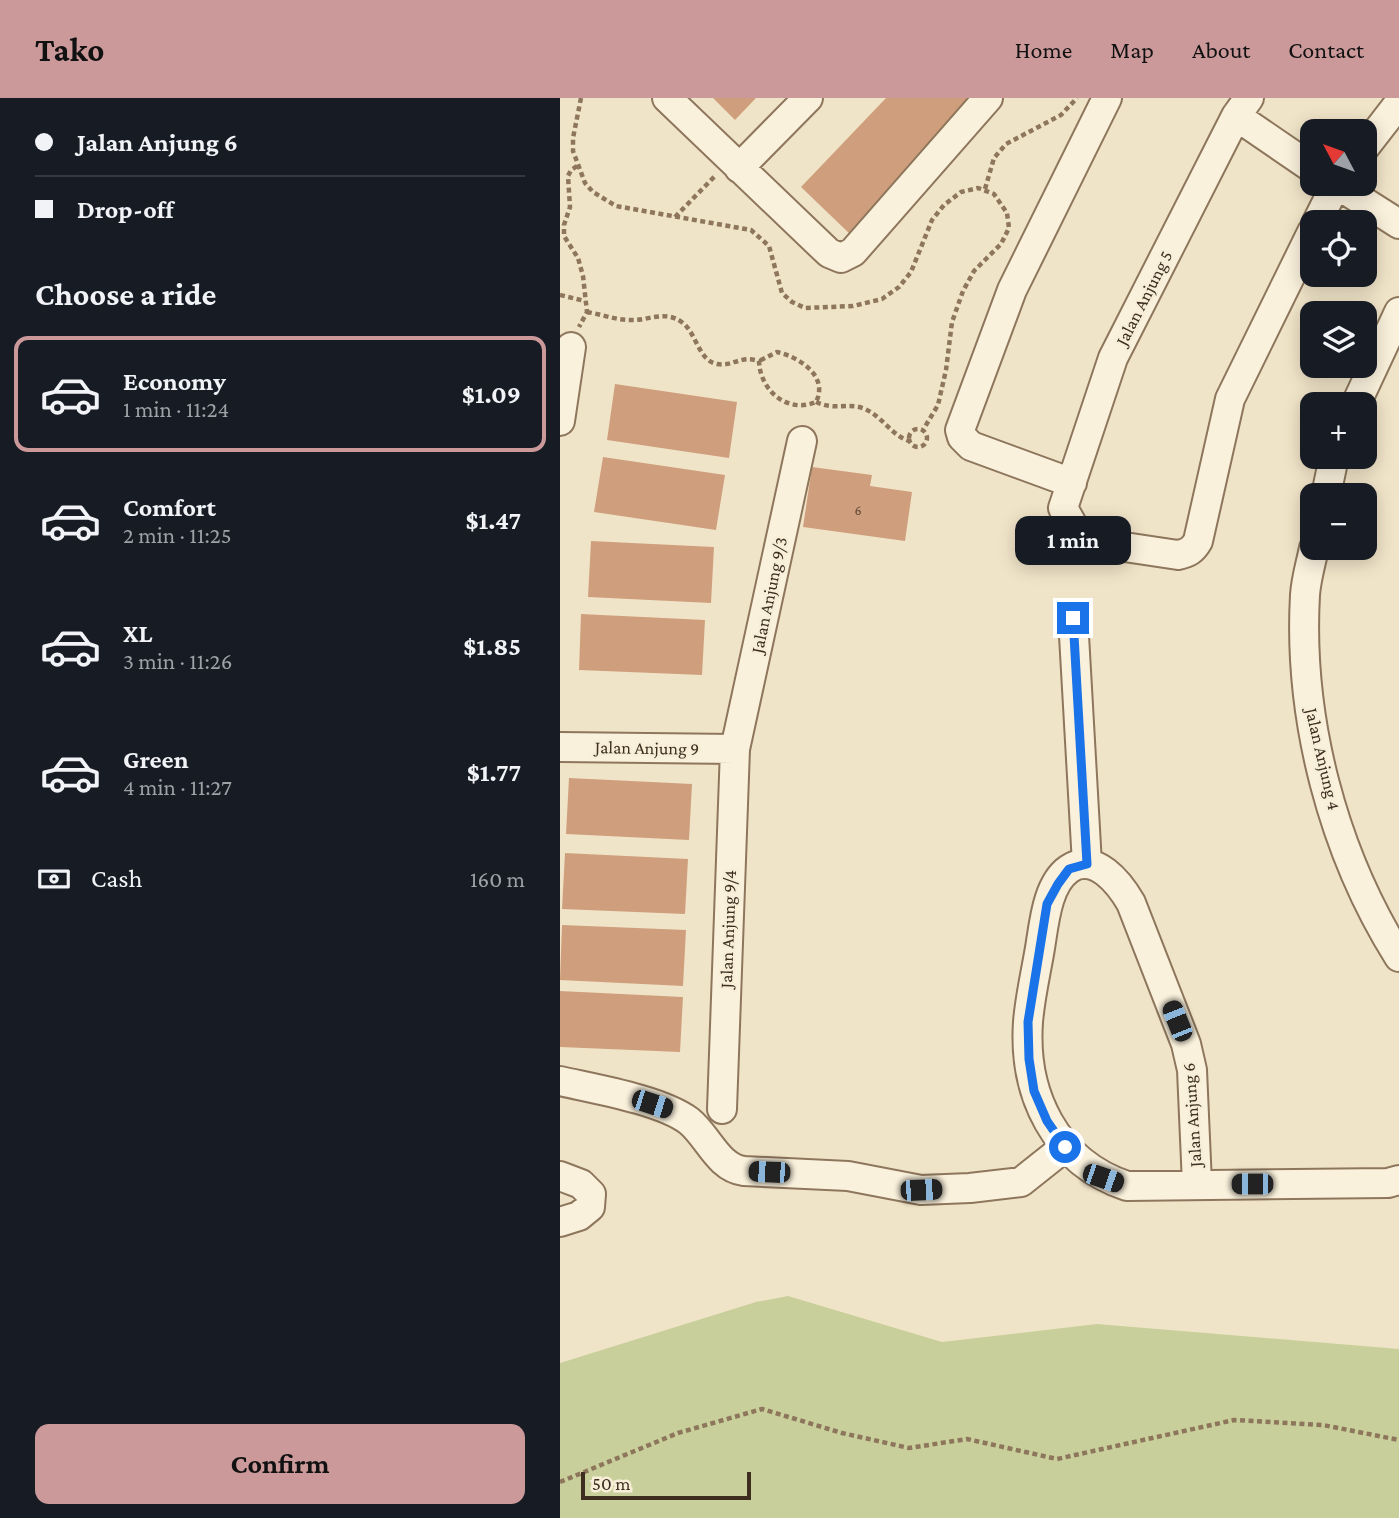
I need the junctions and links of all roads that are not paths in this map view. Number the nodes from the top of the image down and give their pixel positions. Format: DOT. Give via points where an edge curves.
graph roads {
  1 [pos="667,98"];
  2 [pos="808,98"];
  3 [pos="988,98"];
  4 [pos="1107,98"];
  5 [pos="1399,103"];
  6 [pos="1242,107"];
  7 [pos="1377,131"];
  8 [pos="1300,158"];
  9 [pos="735,164"];
  10 [pos="1355,196"];
  11 [pos="1399,224"];
  12 [pos="1300,256"];
  13 [pos="1399,312"];
  14 [pos="571,347"];
  15 [pos="1362,392"];
  16 [pos="560,421"];
  17 [pos="802,441"];
  18 [pos="1067,496"];
  19 [pos="1312,560"];
  20 [pos="1073,618"];
  21 [pos="560,747"];
  22 [pos="735,749"];
  23 [pos="1087,864"];
  24 [pos="1399,957"];
  25 [pos="560,1081"];
  26 [pos="722,1109"];
  27 [pos="1065,1147"];
  28 [pos="560,1176"];
  29 [pos="1399,1180"];
  30 [pos="1197,1184"];
  31 [pos="560,1222"];
  1 -- 9 [label="street"];
  2 -- 9 [label="street"];
  3 -- 9 [label="street" via="848,256 841,258 829,253"];
  4 -- 18 [label="street" via="1012,290 960,430 971,446"];
  5 -- 7 [label="street"];
  6 -- 8 [label="street"];
  6 -- 18 [label="street, Jalan Anjung 5" via="1113,358"];
  10 -- 11 [label="street"];
  12 -- 18 [label="street" via="1230,399 1194,547 1178,555 1080,538"];
  13 -- 15 [label="street"];
  14 -- 16 [label="street"];
  17 -- 22 [label="street, Jalan Anjung 9/3"];
  19 -- 24 [label="street, Jalan Anjung 4" via="1305,592 1311,719 1352,867"];
  20 -- 23 [label="street"];
  21 -- 22 [label="street, Jalan Anjung 9"];
  22 -- 26 [label="street, Jalan Anjung 9/4"];
  23 -- 27 [label="street, Jalan Anjung 6" via="1069,869 1047,904 1028,1022 1034,1091"];
  23 -- 30 [label="street, Jalan Anjung 6" via="1120,884 1132,903 1186,1044 1192,1070"];
  25 -- 27 [label="street" via="674,1111 692,1123 730,1167 744,1171 848,1176 921,1190 970,1188 1021,1182"];
  27 -- 30 [label="street, Jalan Anjung 6" via="1103,1178 1127,1186"];
  28 -- 31 [label="street" via="581,1184 590,1194 590,1207"];
  29 -- 30 [label="street, Jalan Anjung 6"];
}
